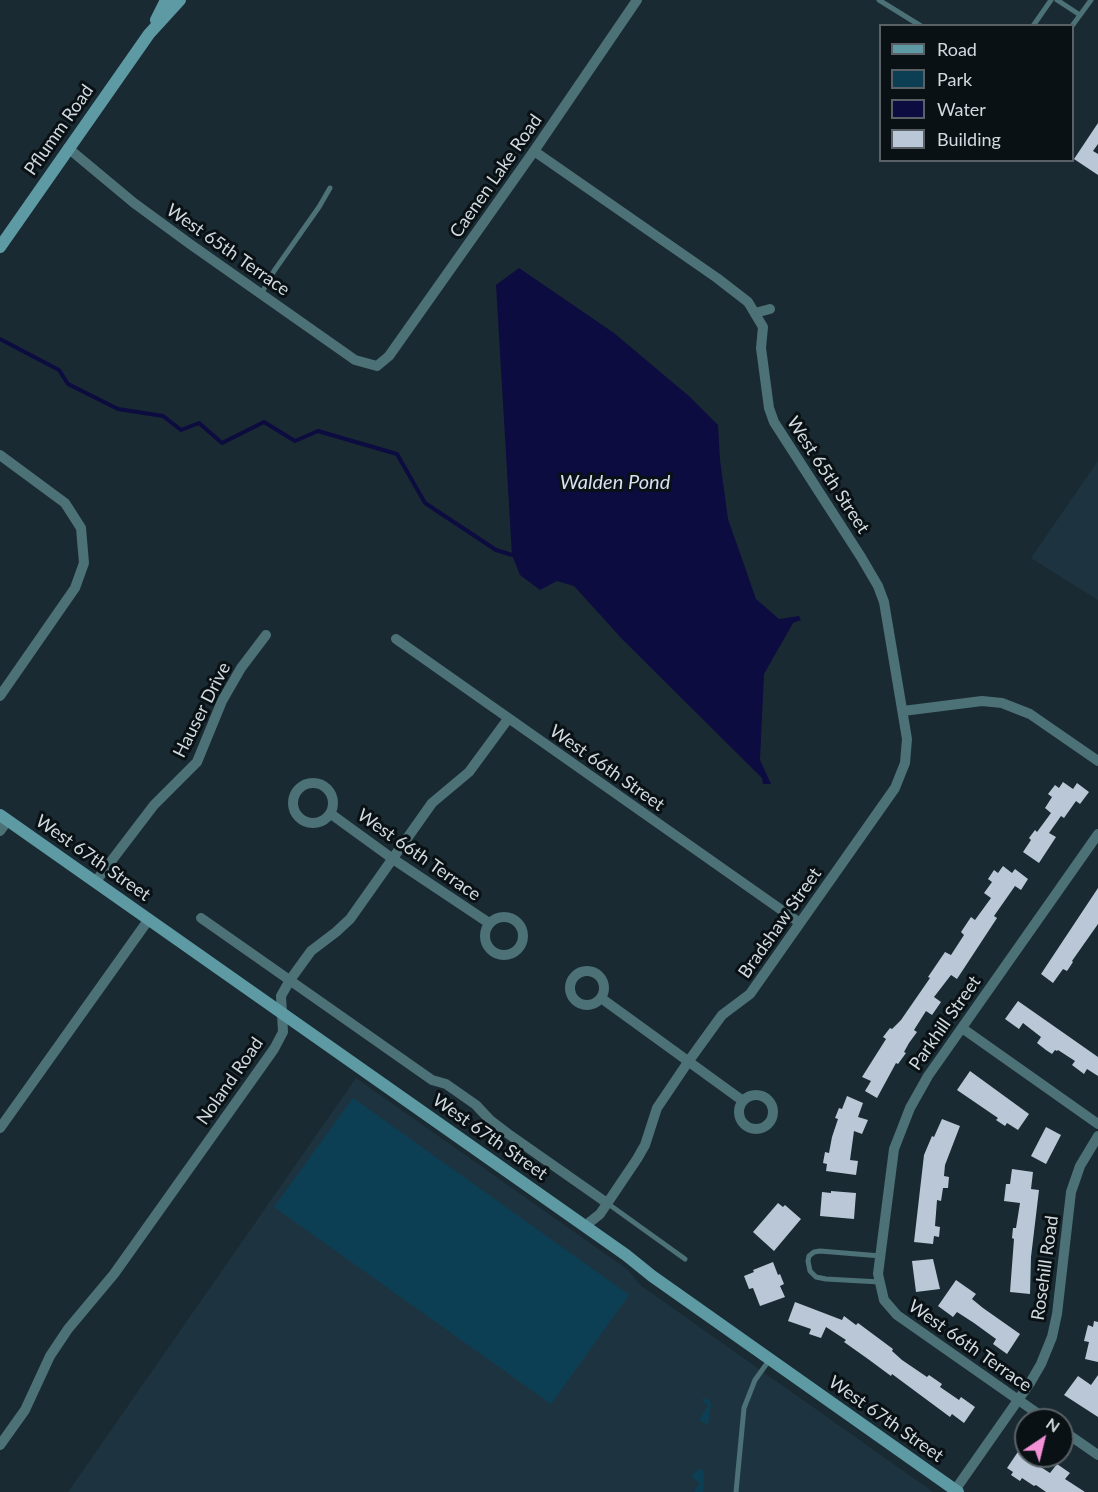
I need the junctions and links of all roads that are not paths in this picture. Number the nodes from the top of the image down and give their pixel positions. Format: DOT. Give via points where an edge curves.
graph roads {
  1 [pos="166,0"];
  2 [pos="180,0"];
  3 [pos="637,0"];
  4 [pos="879,0"];
  5 [pos="1051,0"];
  6 [pos="1058,0"];
  7 [pos="1091,0"];
  8 [pos="1080,15"];
  9 [pos="918,24"];
  10 [pos="1034,24"];
  11 [pos="1073,24"];
  12 [pos="149,34"];
  13 [pos="68,148"];
  14 [pos="534,151"];
  15 [pos="330,188"];
  16 [pos="0,247"];
  17 [pos="261,294"];
  18 [pos="770,309"];
  19 [pos="754,313"];
  20 [pos="377,366"];
  21 [pos="0,455"];
  22 [pos="266,635"];
  23 [pos="396,639"];
  24 [pos="0,696"];
  25 [pos="903,711"];
  26 [pos="508,719"];
  27 [pos="1098,761"];
  28 [pos="331,814"];
  29 [pos="4,817"];
  30 [pos="0,831"];
  31 [pos="1098,834"];
  32 [pos="393,859"];
  33 [pos="96,881"];
  34 [pos="201,918"];
  35 [pos="149,919"];
  36 [pos="489,923"];
  37 [pos="800,923"];
  38 [pos="290,980"];
  39 [pos="601,998"];
  40 [pos="282,1012"];
  41 [pos="962,1028"];
  42 [pos="688,1062"];
  43 [pos="742,1101"];
  44 [pos="1098,1124"];
  45 [pos="0,1128"];
  46 [pos="1098,1136"];
  47 [pos="607,1203"];
  48 [pos="585,1226"];
  49 [pos="881,1256"];
  50 [pos="685,1259"];
  51 [pos="880,1282"];
  52 [pos="770,1359"];
  53 [pos="1018,1400"];
  54 [pos="1030,1408"];
  55 [pos="1074,1438"];
  56 [pos="0,1445"];
  57 [pos="1098,1455"];
  58 [pos="957,1491"];
  59 [pos="736,1492"];
  1 -- 12 [label="street, Pflumm Road"];
  2 -- 12 [label="street, Pflumm Road"];
  3 -- 14 [label="street, Caenen Lake Road"];
  4 -- 9 [label="lane"];
  5 -- 10 [label="lane"];
  6 -- 8 [label="lane"];
  7 -- 8 [label="lane"];
  8 -- 11 [label="lane"];
  12 -- 13 [label="street, Pflumm Road"];
  13 -- 16 [label="street, Pflumm Road"];
  13 -- 17 [label="street, West 65th Terrace" via="134,203"];
  14 -- 19 [label="street, West 65th Street" via="717,278 748,302"];
  14 -- 20 [label="street, Caenen Lake Road" via="389,356"];
  15 -- 17 [label="lane"];
  17 -- 20 [label="street, West 65th Terrace" via="355,360"];
  18 -- 19 [label="street"];
  19 -- 25 [label="street, West 65th Street" via="763,327 761,348 769,408 779,431 878,586 884,602"];
  21 -- 24 [label="street" via="65,503 81,528 84,563 75,588"];
  22 -- 33 [label="street, Hauser Drive" via="222,702 197,762 143,818"];
  23 -- 26 [label="street, West 66th Street"];
  25 -- 27 [label="street" via="982,700 1002,703 1030,714"];
  25 -- 37 [label="street, Bradshaw Street" via="905,763 895,788"];
  26 -- 32 [label="street, Noland Road" via="469,772 432,804"];
  26 -- 37 [label="street, West 66th Street"];
  28 -- 32 [label="street, West 66th Terrace"];
  29 -- 30 [label="street"];
  29 -- 33 [label="street, West 67th Street"];
  31 -- 41 [label="street, Parkhill Street"];
  32 -- 36 [label="street, West 66th Terrace"];
  32 -- 38 [label="street, Noland Road" via="350,919 311,951"];
  33 -- 35 [label="street, West 67th Street"];
  34 -- 38 [label="street, West 67th Street"];
  35 -- 40 [label="street, West 67th Street"];
  35 -- 45 [label="street"];
  37 -- 42 [label="street, Bradshaw Street" via="750,994 722,1015"];
  38 -- 40 [label="street, Noland Road" via="281,996"];
  38 -- 47 [label="street, West 67th Street" via="432,1080 446,1084 469,1100 507,1133"];
  39 -- 42 [label="street"];
  40 -- 48 [label="street, West 67th Street"];
  40 -- 56 [label="street, Noland Road" via="283,1032 274,1049 114,1274 68,1329 50,1356 25,1410"];
  41 -- 44 [label="street"];
  41 -- 49 [label="street, Parkhill Street" via="918,1091 904,1119 894,1149"];
  42 -- 43 [label="street"];
  42 -- 47 [label="street, Bradshaw Street" via="657,1108 642,1152"];
  46 -- 53 [label="street, Rosehill Road" via="1080,1166 1071,1192 1052,1337 1041,1364"];
  47 -- 48 [label="street, Bradshaw Street"];
  47 -- 50 [label="lane"];
  48 -- 52 [label="street, West 67th Street"];
  49 -- 51 [label="street, West 66th Terrace"];
  49 -- 51 [label="lane" via="820,1251 809,1256 808,1261 816,1277"];
  51 -- 53 [label="street, West 66th Terrace" via="884,1300 897,1315"];
  52 -- 58 [label="street, West 67th Street"];
  52 -- 59 [label="lane" via="755,1380 744,1408"];
  53 -- 54 [label="street, West 66th Terrace"];
  53 -- 58 [label="street, Rosehill Road"];
  55 -- 57 [label="street"];
}
